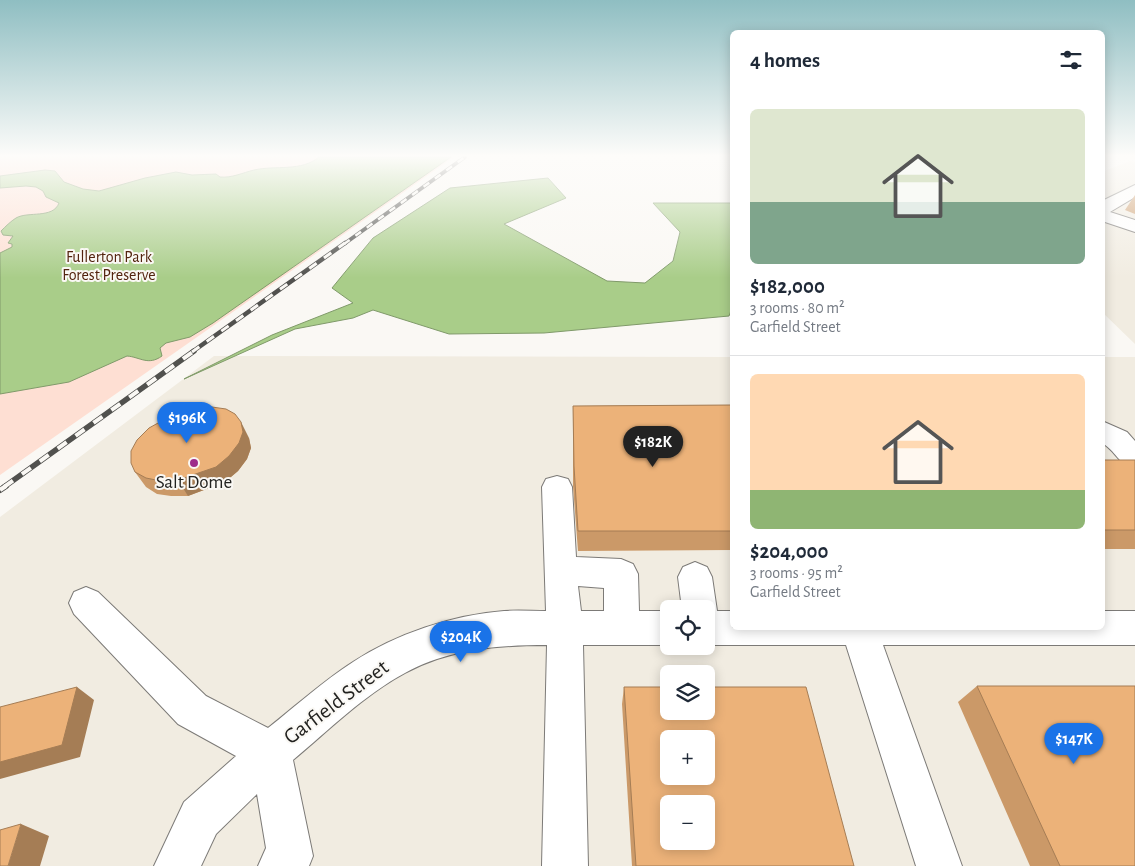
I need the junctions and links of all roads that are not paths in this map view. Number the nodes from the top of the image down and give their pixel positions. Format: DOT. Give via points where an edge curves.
graph roads {
  1 [pos="1122,197"];
  2 [pos="1105,207"];
  3 [pos="1105,216"];
  4 [pos="1135,226"];
  5 [pos="1105,432"];
  6 [pos="1135,459"];
  7 [pos="557,487"];
  8 [pos="560,571"];
  9 [pos="86,603"];
  10 [pos="565,628"];
  11 [pos="622,628"];
  12 [pos="660,628"];
  13 [pos="715,628"];
  14 [pos="730,628"];
  15 [pos="860,630"];
  16 [pos="949,630"];
  17 [pos="1130,634"];
  18 [pos="271,752"];
  19 [pos="177,866"];
  20 [pos="281,866"];
  21 [pos="565,866"];
  22 [pos="939,866"];
  1 -- 2 [label="street"];
  3 -- 4 [label="street"];
  5 -- 6 [label="street" via="1117,438"];
  7 -- 8 [label="street"];
  8 -- 10 [label="street"];
  8 -- 11 [label="street" via="621,574"];
  9 -- 18 [label="street" via="192,710"];
  10 -- 11 [label="street, Garfield Street"];
  10 -- 18 [label="street, Garfield Street" via="504,628 466,634 393,659 365,676"];
  10 -- 21 [label="street"];
  11 -- 12 [label="street, Garfield Street"];
  13 -- 14 [label="street"];
  15 -- 22 [label="street"];
  16 -- 17 [label="street"];
  18 -- 19 [label="street, Garfield Street" via="200,818"];
  18 -- 20 [label="street" via="290,856"];
}
